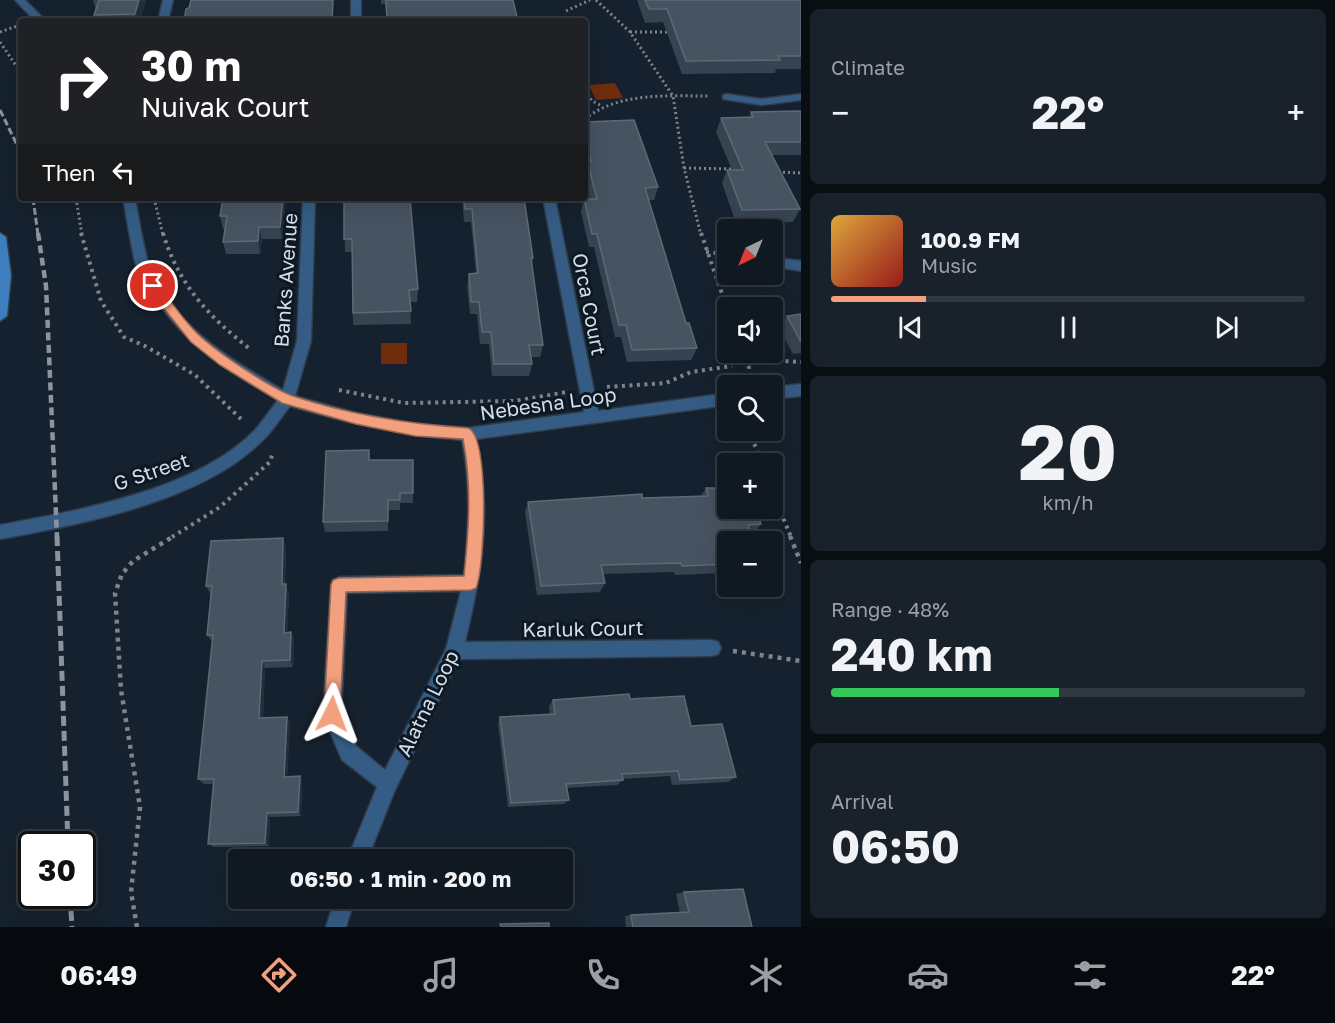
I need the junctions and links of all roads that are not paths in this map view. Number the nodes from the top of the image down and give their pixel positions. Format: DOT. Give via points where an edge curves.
graph roads {
  1 [pos="20,0"];
  2 [pos="168,0"];
  3 [pos="356,0"];
  4 [pos="38,18"];
  5 [pos="164,18"];
  6 [pos="356,18"];
  7 [pos="727,96"];
  8 [pos="801,97"];
  9 [pos="130,201"];
  10 [pos="309,201"];
  11 [pos="550,201"];
  12 [pos="0,237"];
  13 [pos="783,263"];
  14 [pos="801,266"];
  15 [pos="0,316"];
  16 [pos="801,390"];
  17 [pos="783,392"];
  18 [pos="287,399"];
  19 [pos="717,400"];
  20 [pos="592,417"];
  21 [pos="468,434"];
  22 [pos="0,532"];
  23 [pos="471,583"];
  24 [pos="712,648"];
  25 [pos="454,651"];
  26 [pos="388,783"];
  27 [pos="361,849"];
  28 [pos="342,909"];
  29 [pos="336,927"];
  1 -- 4 [label="street"];
  2 -- 5 [label="street"];
  3 -- 6 [label="street"];
  7 -- 8 [label="street" via="761,102"];
  9 -- 18 [label="street, Nebesna Loop" via="142,263 170,311 195,339 224,362"];
  10 -- 18 [label="street, Banks Avenue" via="304,341"];
  11 -- 20 [label="street, Orca Court"];
  12 -- 15 [label="main road" via="5,275"];
  13 -- 14 [label="street"];
  16 -- 17 [label="street"];
  18 -- 21 [label="street, Nebesna Loop" via="356,419 415,430"];
  18 -- 22 [label="street, G Street" via="260,434 199,478 162,493"];
  19 -- 20 [label="street, Nebesna Loop"];
  20 -- 21 [label="street, Nebesna Loop"];
  21 -- 23 [label="street, Alatna Loop" via="476,473"];
  23 -- 25 [label="street, Alatna Loop"];
  23 -- 26 [label="street" via="339,585 332,714 349,753"];
  24 -- 25 [label="street, Karluk Court"];
  25 -- 26 [label="street, Alatna Loop"];
  26 -- 27 [label="street, Alatna Loop"];
  28 -- 29 [label="street"];
}
